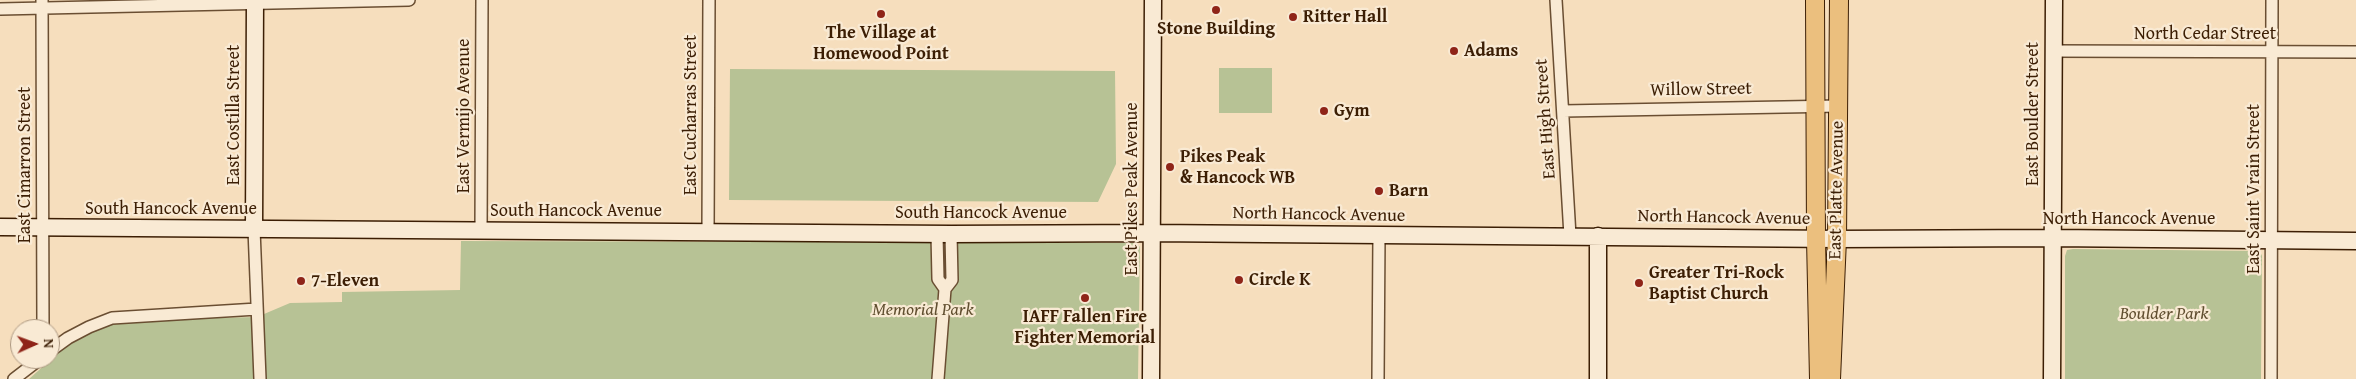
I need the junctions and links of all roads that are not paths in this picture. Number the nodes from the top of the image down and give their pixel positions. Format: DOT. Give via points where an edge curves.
graph roads {
  1 [pos="409,0"];
  2 [pos="482,0"];
  3 [pos="709,0"];
  4 [pos="1153,0"];
  5 [pos="1556,0"];
  6 [pos="1815,0"];
  7 [pos="1839,0"];
  8 [pos="2054,0"];
  9 [pos="2272,0"];
  10 [pos="254,2"];
  11 [pos="42,4"];
  12 [pos="0,10"];
  13 [pos="2054,51"];
  14 [pos="2272,52"];
  15 [pos="2356,52"];
  16 [pos="1815,105"];
  17 [pos="1839,106"];
  18 [pos="1563,111"];
  19 [pos="0,227"];
  20 [pos="42,228"];
  21 [pos="254,229"];
  22 [pos="481,231"];
  23 [pos="708,231"];
  24 [pos="1152,233"];
  25 [pos="944,234"];
  26 [pos="1379,235"];
  27 [pos="1570,236"];
  28 [pos="1598,236"];
  29 [pos="2053,238"];
  30 [pos="1816,239"];
  31 [pos="1837,240"];
  32 [pos="2272,240"];
  33 [pos="2356,241"];
  34 [pos="257,309"];
  35 [pos="43,319"];
  36 [pos="60,344"];
  37 [pos="27,369"];
  38 [pos="14,379"];
  39 [pos="260,379"];
  40 [pos="938,379"];
  41 [pos="1151,379"];
  42 [pos="1378,379"];
  43 [pos="1598,379"];
  44 [pos="1819,379"];
  45 [pos="1831,379"];
  46 [pos="2052,379"];
  47 [pos="2271,379"];
  1 -- 10 [label="street"];
  2 -- 22 [label="street, East Vermijo Avenue"];
  3 -- 23 [label="street, East Cucharras Street"];
  4 -- 24 [label="main road, East Pikes Peak Avenue"];
  5 -- 18 [label="street, East High Street"];
  6 -- 16 [label="main road, East Platte Avenue"];
  7 -- 17 [label="main road, East Platte Avenue"];
  8 -- 13 [label="main road, East Boulder Street"];
  9 -- 14 [label="street, East Saint Vrain Street"];
  10 -- 11 [label="street"];
  10 -- 21 [label="main road, East Costilla Street"];
  11 -- 12 [label="street"];
  11 -- 20 [label="street, East Cimarron Street"];
  13 -- 14 [label="street, North Cedar Street"];
  13 -- 29 [label="main road, East Boulder Street"];
  14 -- 15 [label="street, North Cedar Street"];
  14 -- 32 [label="street, East Saint Vrain Street"];
  16 -- 17 [label="street, Willow Street"];
  16 -- 18 [label="street, Willow Street"];
  16 -- 30 [label="main road, East Platte Avenue"];
  17 -- 31 [label="main road, East Platte Avenue"];
  18 -- 27 [label="street, East High Street"];
  19 -- 20 [label="main road, South Hancock Avenue"];
  20 -- 21 [label="main road, South Hancock Avenue"];
  20 -- 35 [label="street, East Cimarron Street"];
  21 -- 22 [label="main road, South Hancock Avenue"];
  21 -- 34 [label="street, East Costilla Street"];
  22 -- 23 [label="main road, South Hancock Avenue"];
  23 -- 25 [label="main road, South Hancock Avenue"];
  24 -- 25 [label="main road, South Hancock Avenue"];
  24 -- 26 [label="main road, North Hancock Avenue"];
  24 -- 41 [label="main road, East Pikes Peak Avenue"];
  25 -- 40 [label="street" via="952,280 945,289"];
  26 -- 27 [label="main road, North Hancock Avenue"];
  26 -- 42 [label="street"];
  27 -- 28 [label="main road, North Hancock Avenue"];
  28 -- 30 [label="main road, North Hancock Avenue"];
  28 -- 43 [label="main road"];
  29 -- 31 [label="main road, North Hancock Avenue"];
  29 -- 32 [label="main road, North Hancock Avenue"];
  29 -- 46 [label="main road, East Boulder Street"];
  30 -- 31 [label="main road, North Hancock Avenue"];
  30 -- 44 [label="main road, East Platte Avenue"];
  31 -- 45 [label="main road, East Platte Avenue"];
  32 -- 33 [label="main road, North Hancock Avenue"];
  32 -- 47 [label="street, East Saint Vrain Street"];
  34 -- 36 [label="street" via="112,318 89,326"];
  34 -- 39 [label="street, East Costilla Street"];
  37 -- 38 [label="street"];
}
